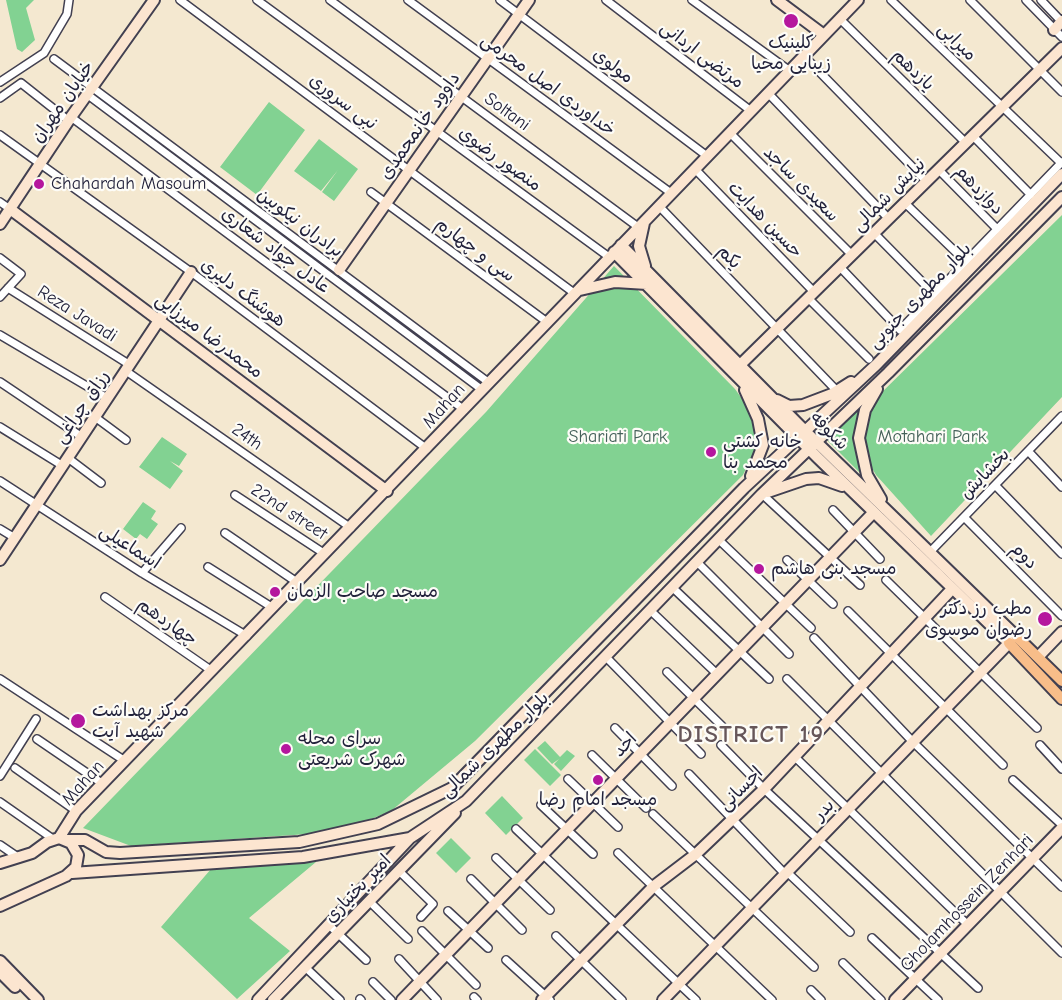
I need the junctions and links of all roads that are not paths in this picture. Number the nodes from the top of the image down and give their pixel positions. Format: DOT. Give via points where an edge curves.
graph roads {
  1 [pos="69,0"];
  2 [pos="154,0"];
  3 [pos="180,0"];
  4 [pos="257,0"];
  5 [pos="330,0"];
  6 [pos="408,0"];
  7 [pos="500,0"];
  8 [pos="529,0"];
  9 [pos="606,0"];
  10 [pos="692,0"];
  11 [pos="777,0"];
  12 [pos="858,0"];
  13 [pos="891,0"];
  14 [pos="970,0"];
  15 [pos="1026,0"];
  16 [pos="1041,0"];
  17 [pos="519,14"];
  18 [pos="840,19"];
  19 [pos="1060,26"];
  20 [pos="824,35"];
  21 [pos="1062,48"];
  22 [pos="804,56"];
  23 [pos="54,59"];
  24 [pos="487,59"];
  25 [pos="1041,69"];
  26 [pos="790,71"];
  27 [pos="0,82"];
  28 [pos="91,91"];
  29 [pos="1062,92"];
  30 [pos="768,93"];
  31 [pos="461,97"];
  32 [pos="0,98"];
  33 [pos="1003,107"];
  34 [pos="751,111"];
  35 [pos="70,119"];
  36 [pos="436,131"];
  37 [pos="730,133"];
  38 [pos="0,135"];
  39 [pos="969,139"];
  40 [pos="707,156"];
  41 [pos="39,165"];
  42 [pos="1062,166"];
  43 [pos="695,169"];
  44 [pos="409,170"];
  45 [pos="939,170"];
  46 [pos="927,182"];
  47 [pos="371,192"];
  48 [pos="671,193"];
  49 [pos="1031,195"];
  50 [pos="1062,196"];
  51 [pos="0,202"];
  52 [pos="905,202"];
  53 [pos="386,203"];
  54 [pos="659,206"];
  55 [pos="10,209"];
  56 [pos="889,219"];
  57 [pos="0,224"];
  58 [pos="642,224"];
  59 [pos="998,230"];
  60 [pos="874,233"];
  61 [pos="615,251"];
  62 [pos="852,255"];
  63 [pos="0,258"];
  64 [pos="966,262"];
  65 [pos="840,267"];
  66 [pos="339,270"];
  67 [pos="191,272"];
  68 [pos="650,280"];
  69 [pos="8,288"];
  70 [pos="574,293"];
  71 [pos="811,295"];
  72 [pos="935,295"];
  73 [pos="0,297"];
  74 [pos="160,319"];
  75 [pos="547,322"];
  76 [pos="777,329"];
  77 [pos="0,335"];
  78 [pos="872,362"];
  79 [pos="740,365"];
  80 [pos="128,368"];
  81 [pos="888,373"];
  82 [pos="739,379"];
  83 [pos="0,382"];
  84 [pos="484,386"];
  85 [pos="765,390"];
  86 [pos="837,391"];
  87 [pos="107,398"];
  88 [pos="463,409"];
  89 [pos="95,417"];
  90 [pos="1061,421"];
  91 [pos="0,427"];
  92 [pos="802,434"];
  93 [pos="82,436"];
  94 [pos="126,440"];
  95 [pos="812,445"];
  96 [pos="427,449"];
  97 [pos="1028,451"];
  98 [pos="65,462"];
  99 [pos="0,481"];
  100 [pos="101,483"];
  101 [pos="995,485"];
  102 [pos="1062,487"];
  103 [pos="744,488"];
  104 [pos="387,491"];
  105 [pos="762,494"];
  106 [pos="235,495"];
  107 [pos="858,499"];
  108 [pos="36,505"];
  109 [pos="833,510"];
  110 [pos="889,512"];
  111 [pos="873,513"];
  112 [pos="964,517"];
  113 [pos="181,528"];
  114 [pos="351,528"];
  115 [pos="0,529"];
  116 [pos="854,532"];
  117 [pos="225,533"];
  118 [pos="15,538"];
  119 [pos="719,540"];
  120 [pos="930,552"];
  121 [pos="325,554"];
  122 [pos="1062,554"];
  123 [pos="831,556"];
  124 [pos="880,559"];
  125 [pos="0,560"];
  126 [pos="787,560"];
  127 [pos="697,562"];
  128 [pos="208,567"];
  129 [pos="142,573"];
  130 [pos="808,580"];
  131 [pos="886,580"];
  132 [pos="298,583"];
  133 [pos="860,585"];
  134 [pos="673,588"];
  135 [pos="952,589"];
  136 [pos="105,597"];
  137 [pos="784,604"];
  138 [pos="833,604"];
  139 [pos="273,608"];
  140 [pos="651,611"];
  141 [pos="848,611"];
  142 [pos="1062,616"];
  143 [pos="924,620"];
  144 [pos="762,628"];
  145 [pos="811,628"];
  146 [pos="1062,632"];
  147 [pos="247,636"];
  148 [pos="814,639"];
  149 [pos="1013,640"];
  150 [pos="739,651"];
  151 [pos="891,653"];
  152 [pos="789,654"];
  153 [pos="1039,656"];
  154 [pos="606,657"];
  155 [pos="212,671"];
  156 [pos="981,671"];
  157 [pos="667,672"];
  158 [pos="717,674"];
  159 [pos="0,679"];
  160 [pos="769,679"];
  161 [pos="787,679"];
  162 [pos="1062,681"];
  163 [pos="860,688"];
  164 [pos="693,698"];
  165 [pos="1062,699"];
  166 [pos="945,709"];
  167 [pos="36,719"];
  168 [pos="828,720"];
  169 [pos="670,722"];
  170 [pos="722,726"];
  171 [pos="615,728"];
  172 [pos="1037,728"];
  173 [pos="37,739"];
  174 [pos="913,742"];
  175 [pos="721,744"];
  176 [pos="1040,745"];
  177 [pos="641,752"];
  178 [pos="701,754"];
  179 [pos="592,755"];
  180 [pos="795,757"];
  181 [pos="125,761"];
  182 [pos="1003,765"];
  183 [pos="15,768"];
  184 [pos="1062,769"];
  185 [pos="689,774"];
  186 [pos="881,775"];
  187 [pos="0,776"];
  188 [pos="568,779"];
  189 [pos="615,779"];
  190 [pos="1013,780"];
  191 [pos="103,784"];
  192 [pos="672,786"];
  193 [pos="764,789"];
  194 [pos="466,801"];
  195 [pos="0,802"];
  196 [pos="591,804"];
  197 [pos="541,805"];
  198 [pos="646,808"];
  199 [pos="849,808"];
  200 [pos="76,811"];
  201 [pos="653,814"];
  202 [pos="732,821"];
  203 [pos="618,827"];
  204 [pos="1062,827"];
  205 [pos="516,829"];
  206 [pos="566,830"];
  207 [pos="410,838"];
  208 [pos="819,838"];
  209 [pos="59,839"];
  210 [pos="0,844"];
  211 [pos="106,852"];
  212 [pos="618,853"];
  213 [pos="543,854"];
  214 [pos="593,854"];
  215 [pos="696,854"];
  216 [pos="0,857"];
  217 [pos="19,858"];
  218 [pos="496,858"];
  219 [pos="1033,858"];
  220 [pos="0,863"];
  221 [pos="106,870"];
  222 [pos="399,871"];
  223 [pos="72,873"];
  224 [pos="786,873"];
  225 [pos="471,879"];
  226 [pos="518,880"];
  227 [pos="654,886"];
  228 [pos="1062,886"];
  229 [pos="1001,891"];
  230 [pos="369,901"];
  231 [pos="495,903"];
  232 [pos="0,906"];
  233 [pos="751,909"];
  234 [pos="448,910"];
  235 [pos="550,910"];
  236 [pos="421,917"];
  237 [pos="617,924"];
  238 [pos="329,925"];
  239 [pos="968,925"];
  240 [pos="522,930"];
  241 [pos="422,931"];
  242 [pos="468,931"];
  243 [pos="850,932"];
  244 [pos="339,933"];
  245 [pos="556,936"];
  246 [pos="872,938"];
  247 [pos="408,939"];
  248 [pos="715,946"];
  249 [pos="488,948"];
  250 [pos="942,952"];
  251 [pos="1062,953"];
  252 [pos="445,955"];
  253 [pos="399,959"];
  254 [pos="366,960"];
  255 [pos="506,960"];
  256 [pos="581,960"];
  257 [pos="0,961"];
  258 [pos="843,963"];
  259 [pos="305,967"];
  260 [pos="814,967"];
  261 [pos="0,972"];
  262 [pos="916,978"];
  263 [pos="373,982"];
  264 [pos="420,982"];
  265 [pos="678,984"];
  266 [pos="476,985"];
  267 [pos="978,988"];
  268 [pos="811,990"];
  269 [pos="276,999"];
  270 [pos="546,999"];
  271 [pos="28,1000"];
  272 [pos="38,1000"];
  273 [pos="258,1000"];
  274 [pos="340,1000"];
  275 [pos="391,1000"];
  276 [pos="402,1000"];
  277 [pos="437,1000"];
  278 [pos="622,1000"];
  279 [pos="663,1000"];
  280 [pos="696,1000"];
  281 [pos="772,1000"];
  282 [pos="821,1000"];
  283 [pos="881,1000"];
  284 [pos="895,1000"];
  285 [pos="938,1000"];
  1 -- 27 [label="street" via="66,14 44,53"];
  2 -- 28 [label="main road, خیابان مهران"];
  3 -- 44 [label="street, نبی سروری"];
  4 -- 36 [label="street, منصور رضوی"];
  5 -- 31 [label="street, Soltani"];
  6 -- 24 [label="street, خداوردی اصل محرمی"];
  7 -- 17 [label="street, مولوی"];
  8 -- 17 [label="main road, داوود خانمحمدی"];
  9 -- 34 [label="street, مرتضی اردانی"];
  10 -- 26 [label="street"];
  11 -- 20 [label="main road"];
  12 -- 18 [label="main road, Mahan"];
  13 -- 33 [label="street, میرابی"];
  14 -- 25 [label="street"];
  15 -- 19 [label="street"];
  16 -- 19 [label="street"];
  17 -- 24 [label="main road, داوود خانمحمدی"];
  17 -- 40 [label="street, مولوی"];
  18 -- 20 [label="main road, Mahan"];
  18 -- 39 [label="street, یازدهم"];
  20 -- 22 [label="main road, Mahan"];
  21 -- 25 [label="main road, نیایش شمالی"];
  22 -- 26 [label="main road, Mahan"];
  22 -- 46 [label="street"];
  23 -- 28 [label="street"];
  24 -- 31 [label="main road, داوود خانمحمدی"];
  24 -- 48 [label="street, خداوردی اصل محرمی"];
  25 -- 29 [label="street"];
  25 -- 33 [label="main road, نیایش شمالی"];
  26 -- 30 [label="main road, Mahan"];
  28 -- 35 [label="main road, خیابان مهران"];
  28 -- 66 [label="street, برادران نیکوبین"];
  28 -- 84 [label="street, برادران نیکوبین"];
  30 -- 34 [label="main road, Mahan"];
  30 -- 56 [label="street"];
  31 -- 36 [label="main road, داوود خانمحمدی"];
  31 -- 58 [label="street, Soltani"];
  32 -- 35 [label="street, عادل جواد شعاری" via="21,82"];
  33 -- 39 [label="main road, نیایش شمالی"];
  33 -- 42 [label="street, میرابی"];
  34 -- 37 [label="main road, Mahan"];
  35 -- 41 [label="main road, خیابان مهران"];
  35 -- 88 [label="street, عادل جواد شعاری"];
  36 -- 44 [label="main road, داوود خانمحمدی"];
  36 -- 61 [label="street, منصور رضوی"];
  37 -- 40 [label="main road, Mahan"];
  37 -- 62 [label="street, سعیدی ساجد"];
  38 -- 41 [label="street, هوشنگ دلیری"];
  39 -- 45 [label="main road, نیایش شمالی"];
  39 -- 49 [label="street"];
  40 -- 43 [label="main road, Mahan"];
  41 -- 55 [label="main road, خیابان مهران"];
  41 -- 67 [label="street, هوشنگ دلیری"];
  42 -- 49 [label="street"];
  42 -- 78 [label="main road, بلوار مطهری جنوبی"];
  43 -- 48 [label="main road, Mahan"];
  43 -- 71 [label="street, حسین هدایت"];
  44 -- 53 [label="main road, داوود خانمحمدی"];
  44 -- 70 [label="street, نبی سروری"];
  45 -- 46 [label="main road, نیایش شمالی"];
  45 -- 59 [label="street, دوازدهم"];
  46 -- 52 [label="main road, نیایش شمالی"];
  47 -- 53 [label="street, سی و چهارم"];
  48 -- 54 [label="main road, Mahan"];
  49 -- 59 [label="street"];
  50 -- 81 [label="main road, بلوار مطهری جنوبی"];
  51 -- 55 [label="street"];
  52 -- 56 [label="main road, نیایش شمالی"];
  52 -- 64 [label="street"];
  53 -- 66 [label="main road, داوود خانمحمدی"];
  53 -- 75 [label="street, سی و چهارم"];
  54 -- 58 [label="main road, Mahan"];
  54 -- 76 [label="street, یکم"];
  55 -- 57 [label="main road, خیابان مهران"];
  55 -- 74 [label="main road, محمدرضا میرزایی"];
  56 -- 60 [label="main road, نیایش شمالی"];
  58 -- 61 [label="main road, Mahan"];
  58 -- 68 [label="main road" via="640,254"];
  59 -- 64 [label="street"];
  60 -- 62 [label="main road, نیایش شمالی"];
  60 -- 72 [label="street"];
  61 -- 68 [label="main road, شکوفه"];
  61 -- 70 [label="main road, Mahan"];
  62 -- 65 [label="main road, نیایش شمالی"];
  63 -- 69 [label="street" via="21,274"];
  64 -- 72 [label="street"];
  65 -- 71 [label="main road, نیایش شمالی"];
  65 -- 72 [label="street" via="900,330"];
  66 -- 84 [label="street, برادران نیکوبین"];
  67 -- 74 [label="main road, رزاق چراغی"];
  67 -- 96 [label="street, هوشنگ دلیری"];
  68 -- 70 [label="main road" via="604,283"];
  68 -- 79 [label="main road, شکوفه"];
  68 -- 82 [label="main road, شکوفه"];
  69 -- 73 [label="street"];
  69 -- 80 [label="street, Reza Javadi"];
  70 -- 75 [label="main road, Mahan"];
  71 -- 76 [label="main road, نیایش شمالی"];
  71 -- 78 [label="street, حسین هدایت"];
  74 -- 80 [label="main road, رزاق چراغی"];
  74 -- 104 [label="main road, محمدرضا میرزایی"];
  75 -- 84 [label="main road, Mahan"];
  76 -- 79 [label="main road, نیایش شمالی"];
  76 -- 86 [label="street"];
  77 -- 87 [label="street"];
  78 -- 86 [label="main road"];
  78 -- 92 [label="main road, بلوار مطهری جنوبی"];
  79 -- 85 [label="main road, شکوفه"];
  80 -- 87 [label="main road, رزاق چراغی"];
  80 -- 114 [label="street, 24th"];
  81 -- 95 [label="main road, بلوار مطهری جنوبی"];
  81 -- 110 [label="main road" via="865,410 859,438 867,475"];
  82 -- 92 [label="main road, شکوفه"];
  82 -- 103 [label="main road" via="754,406 763,445"];
  83 -- 93 [label="street"];
  84 -- 88 [label="main road, Mahan"];
  85 -- 86 [label="main road" via="782,403 795,406"];
  85 -- 92 [label="main road, شکوفه"];
  87 -- 89 [label="main road, رزاق چراغی"];
  88 -- 96 [label="main road, Mahan"];
  89 -- 93 [label="main road, رزاق چراغی"];
  89 -- 94 [label="street"];
  90 -- 97 [label="street, بخشایش"];
  91 -- 98 [label="street"];
  92 -- 95 [label="main road, شکوفه"];
  92 -- 103 [label="main road, بلوار مطهری شمالی"];
  93 -- 98 [label="main road, رزاق چراغی"];
  95 -- 105 [label="main road, بلوار مطهری شمالی"];
  95 -- 107 [label="main road, شکوفه"];
  95 -- 110 [label="main road, شکوفه"];
  96 -- 104 [label="main road, Mahan"];
  97 -- 101 [label="street, بخشایش"];
  97 -- 102 [label="street"];
  98 -- 100 [label="street"];
  98 -- 108 [label="main road, رزاق چراغی"];
  99 -- 108 [label="street, اسماعیلی"];
  101 -- 112 [label="street, بخشایش"];
  101 -- 122 [label="street"];
  103 -- 211 [label="main road, بلوار مطهری شمالی" via="452,788 378,824 299,842"];
  104 -- 114 [label="main road, Mahan"];
  105 -- 107 [label="main road" via="819,478 841,486"];
  105 -- 119 [label="main road, بلوار مطهری شمالی"];
  105 -- 123 [label="street"];
  106 -- 121 [label="street, 22nd street"];
  107 -- 111 [label="main road, شکوفه"];
  108 -- 118 [label="main road, رزاق چراغی"];
  108 -- 129 [label="street, اسماعیلی"];
  109 -- 116 [label="street"];
  110 -- 120 [label="main road, شکوفه"];
  111 -- 116 [label="main road, احد"];
  111 -- 135 [label="main road, شکوفه"];
  112 -- 120 [label="street, بخشایش"];
  112 -- 142 [label="street, دوم"];
  113 -- 129 [label="street"];
  114 -- 121 [label="main road, Mahan"];
  115 -- 118 [label="street"];
  116 -- 123 [label="main road, احد"];
  116 -- 124 [label="street"];
  117 -- 132 [label="street"];
  118 -- 125 [label="main road, رزاق چراغی"];
  119 -- 127 [label="main road, بلوار مطهری شمالی"];
  119 -- 137 [label="street"];
  120 -- 149 [label="main road, شکوفه"];
  121 -- 132 [label="main road, Mahan"];
  123 -- 130 [label="main road, احد"];
  123 -- 133 [label="street"];
  126 -- 130 [label="street"];
  127 -- 134 [label="main road, بلوار مطهری شمالی"];
  127 -- 144 [label="street"];
  128 -- 139 [label="street"];
  129 -- 147 [label="street, اسماعیلی"];
  130 -- 137 [label="main road, احد"];
  130 -- 138 [label="street"];
  131 -- 143 [label="street"];
  132 -- 139 [label="main road, Mahan"];
  134 -- 140 [label="main road, بلوار مطهری شمالی"];
  134 -- 150 [label="street"];
  135 -- 143 [label="main road, احسانی"];
  135 -- 149 [label="main road, شکوفه"];
  136 -- 155 [label="street, چهاردهم"];
  137 -- 144 [label="main road, احد"];
  137 -- 145 [label="street"];
  139 -- 147 [label="main road, Mahan"];
  140 -- 154 [label="main road, بلوار مطهری شمالی"];
  140 -- 158 [label="street"];
  141 -- 151 [label="street"];
  143 -- 151 [label="main road, احسانی"];
  143 -- 156 [label="street"];
  144 -- 150 [label="main road, احد"];
  144 -- 152 [label="street"];
  146 -- 153 [label="main road"];
  147 -- 155 [label="main road, Mahan"];
  148 -- 163 [label="street"];
  149 -- 153 [label="main road"];
  149 -- 156 [label="main road, بدر"];
  149 -- 165 [label="main road"];
  150 -- 158 [label="main road, احد"];
  150 -- 160 [label="street"];
  151 -- 163 [label="main road, احسانی"];
  151 -- 166 [label="street"];
  153 -- 162 [label="main road"];
  154 -- 169 [label="street"];
  154 -- 194 [label="main road, بلوار مطهری شمالی"];
  155 -- 181 [label="main road, Mahan"];
  156 -- 166 [label="main road, بدر"];
  156 -- 172 [label="street"];
  157 -- 164 [label="street"];
  158 -- 164 [label="main road, احد"];
  159 -- 181 [label="street"];
  161 -- 168 [label="street"];
  163 -- 168 [label="main road, احسانی"];
  163 -- 174 [label="street"];
  164 -- 169 [label="main road, احد"];
  164 -- 170 [label="street"];
  166 -- 174 [label="main road, بدر"];
  166 -- 182 [label="street"];
  167 -- 187 [label="street"];
  168 -- 180 [label="main road, احسانی"];
  168 -- 186 [label="street"];
  169 -- 177 [label="main road, احد"];
  169 -- 178 [label="street"];
  171 -- 177 [label="street"];
  173 -- 191 [label="street"];
  174 -- 186 [label="main road, بدر"];
  174 -- 219 [label="street"];
  175 -- 193 [label="street"];
  176 -- 184 [label="street"];
  177 -- 189 [label="main road, احد"];
  177 -- 192 [label="street"];
  179 -- 189 [label="street"];
  180 -- 193 [label="main road, احسانی"];
  180 -- 199 [label="street"];
  181 -- 191 [label="main road, Mahan"];
  183 -- 200 [label="street"];
  185 -- 202 [label="street"];
  186 -- 199 [label="main road, بدر"];
  186 -- 229 [label="street"];
  188 -- 196 [label="street"];
  189 -- 196 [label="main road, احد"];
  189 -- 198 [label="street"];
  190 -- 204 [label="street"];
  191 -- 200 [label="main road, Mahan"];
  193 -- 202 [label="main road, احسانی"];
  193 -- 208 [label="street"];
  194 -- 207 [label="main road, بلوار مطهری شمالی"];
  194 -- 222 [label="main road, امیر بختیاری"];
  195 -- 209 [label="street"];
  196 -- 203 [label="street"];
  196 -- 206 [label="main road, احد"];
  197 -- 206 [label="street"];
  199 -- 208 [label="main road, بدر"];
  199 -- 239 [label="street"];
  200 -- 209 [label="main road, Mahan"];
  201 -- 215 [label="street"];
  202 -- 215 [label="main road, احسانی"];
  202 -- 224 [label="street"];
  204 -- 219 [label="main road, Gholamhossein Zenhari"];
  205 -- 213 [label="street"];
  206 -- 213 [label="main road, احد"];
  206 -- 214 [label="street"];
  207 -- 221 [label="main road, بلوار مطهری شمالی" via="303,857"];
  207 -- 238 [label="main road, امیر بختیاری"];
  208 -- 224 [label="main road, بدر"];
  208 -- 250 [label="street"];
  209 -- 211 [label="main road, بلوار مطهری شمالی" via="85,840"];
  209 -- 217 [label="main road"];
  209 -- 223 [label="main road" via="75,848 78,855"];
  210 -- 217 [label="street"];
  211 -- 221 [label="main road" via="100,862"];
  212 -- 227 [label="street"];
  213 -- 226 [label="main road, احد"];
  213 -- 237 [label="street"];
  215 -- 227 [label="main road, احسانی"];
  215 -- 233 [label="street"];
  216 -- 217 [label="main road"];
  217 -- 220 [label="main road"];
  218 -- 226 [label="street"];
  219 -- 228 [label="street"];
  219 -- 229 [label="main road, Gholamhossein Zenhari"];
  221 -- 223 [label="main road, بلوار مطهری شمالی"];
  222 -- 230 [label="main road, امیر بختیاری"];
  222 -- 236 [label="street" via="433,904"];
  223 -- 232 [label="main road, بلوار مطهری شمالی"];
  224 -- 233 [label="main road, بدر"];
  224 -- 243 [label="street"];
  225 -- 231 [label="street"];
  226 -- 231 [label="main road, احد"];
  226 -- 235 [label="street"];
  227 -- 237 [label="main road, احسانی"];
  227 -- 248 [label="street"];
  229 -- 239 [label="main road, Gholamhossein Zenhari"];
  229 -- 251 [label="street"];
  230 -- 244 [label="main road, امیر بختیاری"];
  230 -- 247 [label="street"];
  231 -- 240 [label="street"];
  231 -- 242 [label="main road, احد"];
  233 -- 248 [label="main road, بدر"];
  233 -- 260 [label="street"];
  234 -- 242 [label="street"];
  237 -- 256 [label="main road, احسانی"];
  237 -- 265 [label="street"];
  238 -- 244 [label="street"];
  238 -- 273 [label="main road, امیر بختیاری"];
  239 -- 250 [label="main road, Gholamhossein Zenhari"];
  241 -- 252 [label="street"];
  242 -- 249 [label="street"];
  242 -- 252 [label="main road, احد"];
  244 -- 254 [label="street"];
  244 -- 259 [label="main road, امیر بختیاری"];
  245 -- 256 [label="street"];
  246 -- 262 [label="street"];
  248 -- 265 [label="main road, بدر"];
  248 -- 281 [label="street"];
  250 -- 262 [label="main road, Gholamhossein Zenhari"];
  250 -- 267 [label="street"];
  252 -- 264 [label="main road, احد"];
  252 -- 266 [label="street"];
  253 -- 264 [label="street"];
  255 -- 270 [label="street"];
  256 -- 270 [label="main road, احسانی"];
  256 -- 278 [label="street"];
  257 -- 272 [label="main road"];
  258 -- 283 [label="street"];
  259 -- 269 [label="main road, امیر بختیاری"];
  259 -- 274 [label="street"];
  261 -- 271 [label="main road"];
  262 -- 284 [label="main road, Gholamhossein Zenhari"];
  262 -- 285 [label="street"];
  263 -- 275 [label="street"];
  264 -- 276 [label="main road, احد"];
  264 -- 277 [label="street"];
  265 -- 279 [label="main road, بدر"];
  265 -- 280 [label="street"];
  268 -- 282 [label="street"];
}
